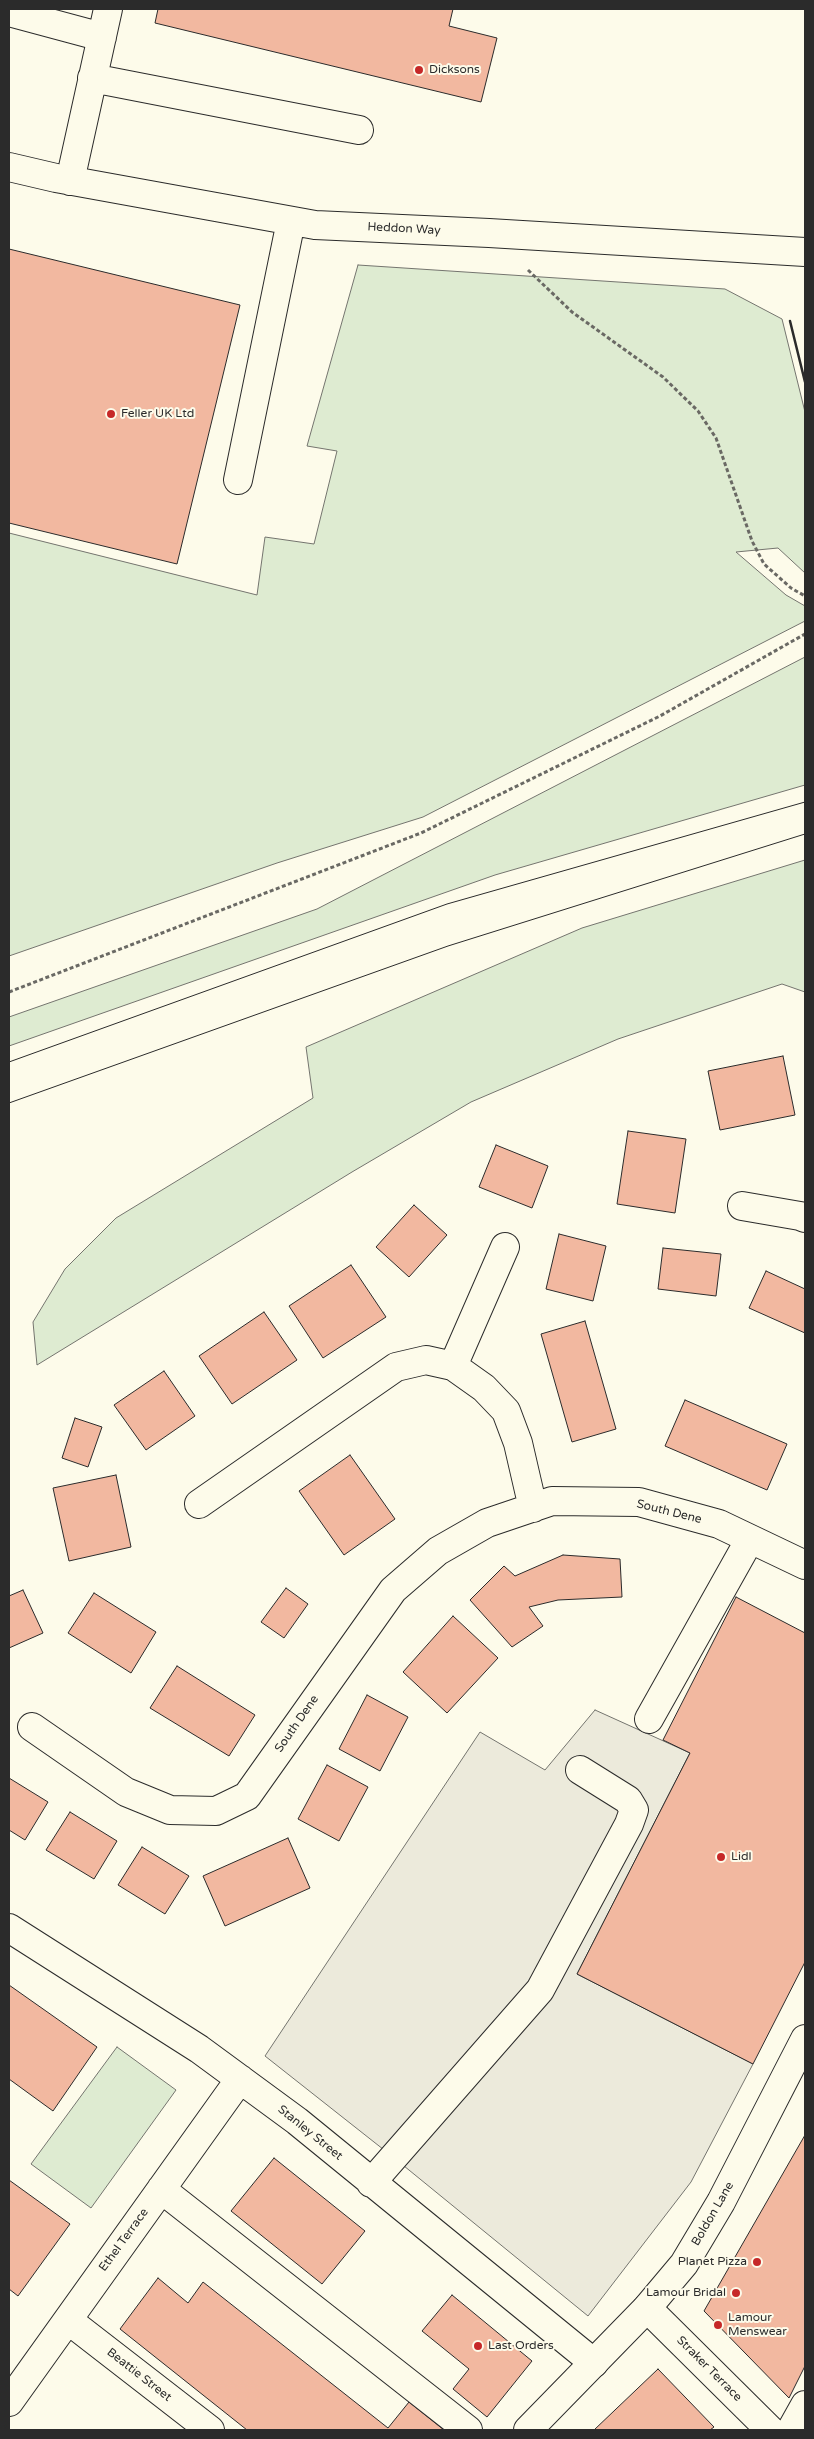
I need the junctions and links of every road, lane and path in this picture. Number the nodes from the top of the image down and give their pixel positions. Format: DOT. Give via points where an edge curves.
graph roads {
  1 [pos="108,9"];
  2 [pos="9,12"];
  3 [pos="102,37"];
  4 [pos="92,78"];
  5 [pos="359,130"];
  6 [pos="9,166"];
  7 [pos="70,181"];
  8 [pos="291,221"];
  9 [pos="489,233"];
  10 [pos="805,252"];
  11 [pos="238,480"];
  12 [pos="805,596"];
  13 [pos="805,634"];
  14 [pos="9,992"];
  15 [pos="742,1206"];
  16 [pos="805,1218"];
  17 [pos="505,1247"];
  18 [pos="454,1366"];
  19 [pos="198,1504"];
  20 [pos="533,1508"];
  21 [pos="750,1539"];
  22 [pos="803,1557"];
  23 [pos="649,1719"];
  24 [pos="32,1727"];
  25 [pos="580,1770"];
  26 [pos="9,1928"];
  27 [pos="805,2040"];
  28 [pos="240,2079"];
  29 [pos="371,2182"];
  30 [pos="161,2189"];
  31 [pos="647,2308"];
  32 [pos="68,2320"];
  33 [pos="594,2363"];
  34 [pos="9,2402"];
  35 [pos="805,2405"];
  36 [pos="757,2426"];
  37 [pos="210,2430"];
  38 [pos="468,2430"];
  39 [pos="528,2430"];
  40 [pos="792,2430"];
  1 -- 3 [label="street"];
  2 -- 3 [label="street"];
  3 -- 4 [label="street"];
  4 -- 5 [label="street"];
  4 -- 7 [label="street"];
  6 -- 7 [label="street, Heddon Way"];
  7 -- 8 [label="street, Heddon Way"];
  8 -- 9 [label="street, Heddon Way" via="315,225"];
  8 -- 11 [label="street"];
  9 -- 10 [label="street, Heddon Way"];
  9 -- 12 [label="path" via="572,312 663,377 698,411 716,438 752,541 764,564"];
  13 -- 14 [label="path" via="660,716 421,833"];
  15 -- 16 [label="street"];
  17 -- 18 [label="street"];
  18 -- 19 [label="street" via="426,1360 396,1367"];
  18 -- 20 [label="street" via="484,1388 506,1412 518,1443"];
  20 -- 21 [label="street, South Dene" via="552,1501 639,1502 719,1524"];
  20 -- 24 [label="street, South Dene" via="487,1523 438,1551 393,1590 246,1796 216,1811 170,1810 126,1792"];
  21 -- 22 [label="street, South Dene"];
  21 -- 23 [label="street"];
  25 -- 29 [label="street" via="628,1800 634,1810 630,1824 540,1990"];
  26 -- 28 [label="street, Stanley Street" via="199,2049"];
  27 -- 31 [label="street, Boldon Lane" via="721,2202 684,2264"];
  28 -- 29 [label="street, Stanley Street"];
  28 -- 30 [label="street, Ethel Terrace"];
  29 -- 33 [label="street, Stanley Street"];
  30 -- 32 [label="street, Ethel Terrace"];
  30 -- 38 [label="street"];
  31 -- 33 [label="street, Boldon Lane"];
  31 -- 36 [label="street, Straker Terrace"];
  32 -- 34 [label="street, Ethel Terrace"];
  32 -- 37 [label="street, Beattie Street"];
  33 -- 39 [label="street, Boldon Lane"];
  35 -- 40 [label="street"];
}
